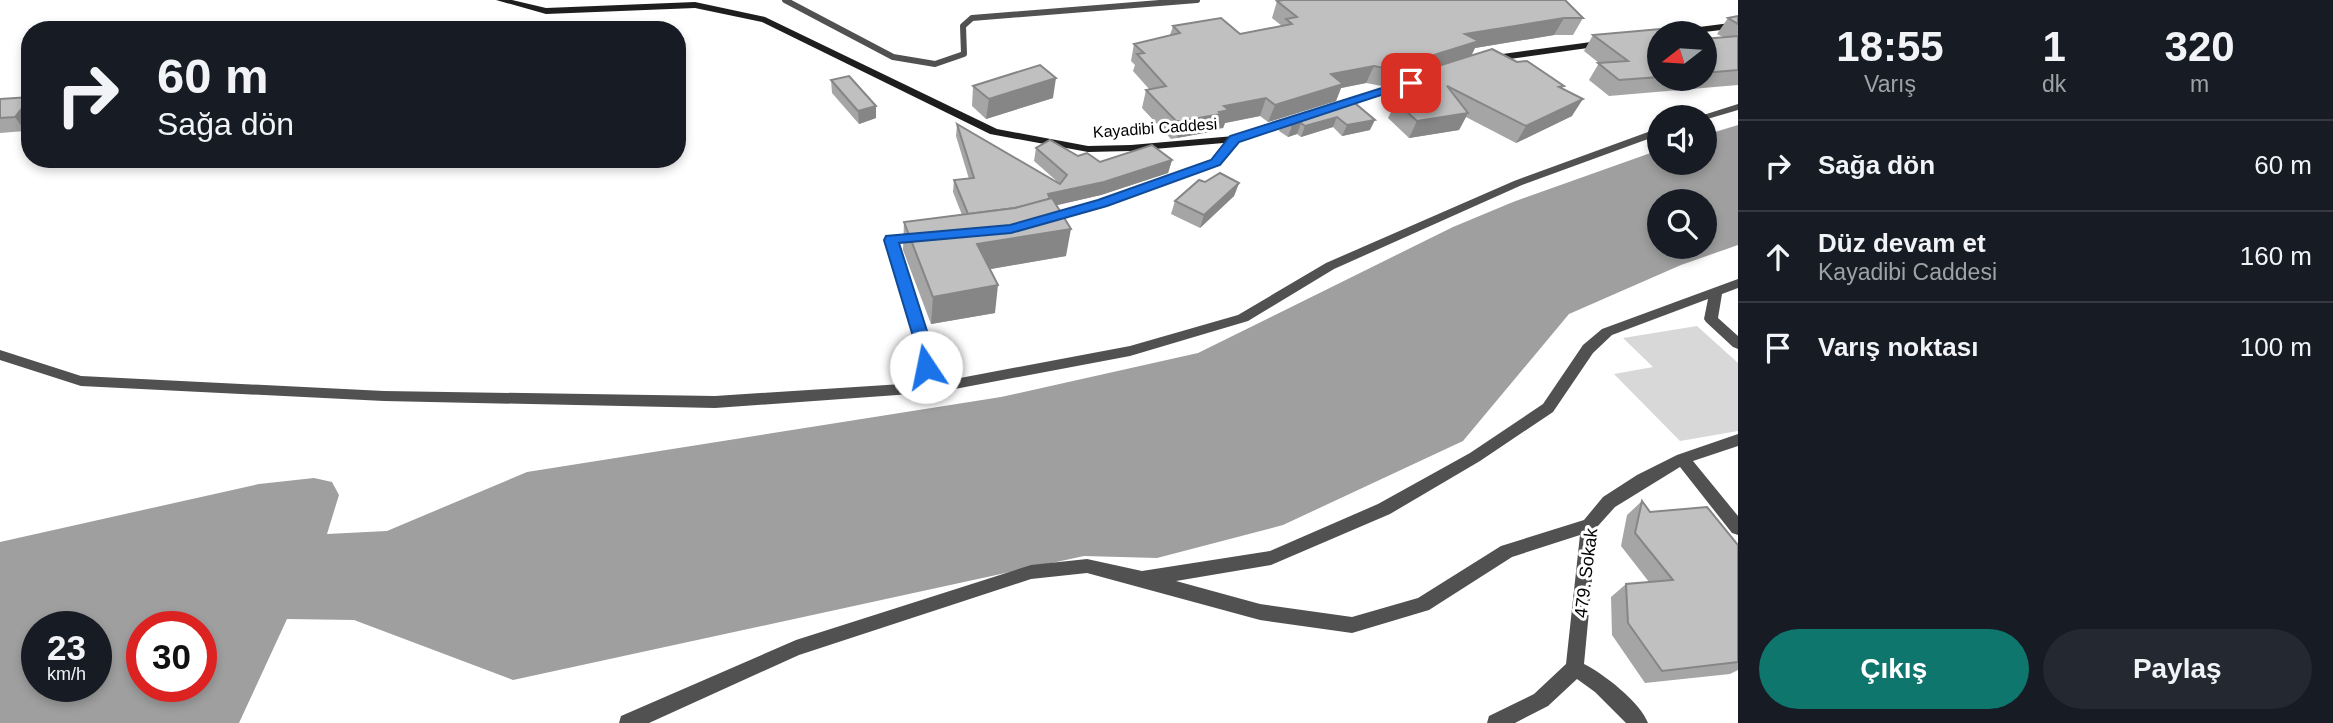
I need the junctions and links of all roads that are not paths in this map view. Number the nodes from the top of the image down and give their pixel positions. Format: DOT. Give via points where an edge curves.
graph roads {
  1 [pos="501,0"];
  2 [pos="785,0"];
  3 [pos="1090,0"];
  4 [pos="1197,0"];
  5 [pos="1096,8"];
  6 [pos="1738,25"];
  7 [pos="1717,28"];
  8 [pos="1619,41"];
  9 [pos="1473,63"];
  10 [pos="1420,80"];
  11 [pos="1738,107"];
  12 [pos="1327,109"];
  13 [pos="1717,113"];
  14 [pos="1314,114"];
  15 [pos="1647,135"];
  16 [pos="1235,139"];
  17 [pos="1024,225"];
  18 [pos="931,236"];
  19 [pos="1738,283"];
  20 [pos="1716,292"];
  21 [pos="1738,344"];
  22 [pos="0,355"];
  23 [pos="906,389"];
  24 [pos="1738,440"];
  25 [pos="1682,459"];
  26 [pos="1589,525"];
  27 [pos="1738,528"];
  28 [pos="1142,579"];
  29 [pos="1575,668"];
  30 [pos="628,723"];
  31 [pos="1496,723"];
  32 [pos="1639,723"];
  1 -- 16 [label="street, Kayadibi Caddesi" via="546,11 695,5 765,20 994,132 1042,142 1110,149"];
  2 -- 5 [label="lane" via="893,57 935,64 964,54 963,26 972,18"];
  3 -- 5 [label="lane"];
  4 -- 5 [label="lane"];
  6 -- 7 [label="street"];
  8 -- 9 [label="street"];
  10 -- 12 [label="street"];
  11 -- 13 [label="street"];
  14 -- 16 [label="street, Kayadibi Caddesi"];
  15 -- 23 [label="street" via="1518,183 1343,260 1243,318 1130,351 939,387"];
  16 -- 17 [label="street" via="1216,163"];
  18 -- 23 [label="street" via="891,240 926,353 926,367"];
  19 -- 20 [label="street"];
  20 -- 21 [label="street" via="1710,318"];
  20 -- 28 [label="street" via="1607,332 1588,349 1548,408 1384,509 1270,558"];
  22 -- 23 [label="street" via="81,381 384,396 715,402"];
  24 -- 25 [label="street, 479. Sokak"];
  25 -- 26 [label="street, 479. Sokak" via="1609,502"];
  25 -- 27 [label="street"];
  26 -- 28 [label="street" via="1507,551 1423,604 1352,625 1260,612"];
  26 -- 29 [label="street, 479. Sokak"];
  28 -- 30 [label="street" via="1087,566 1031,572 796,648"];
  29 -- 31 [label="street" via="1541,700"];
  29 -- 32 [label="street" via="1589,675"];
}
